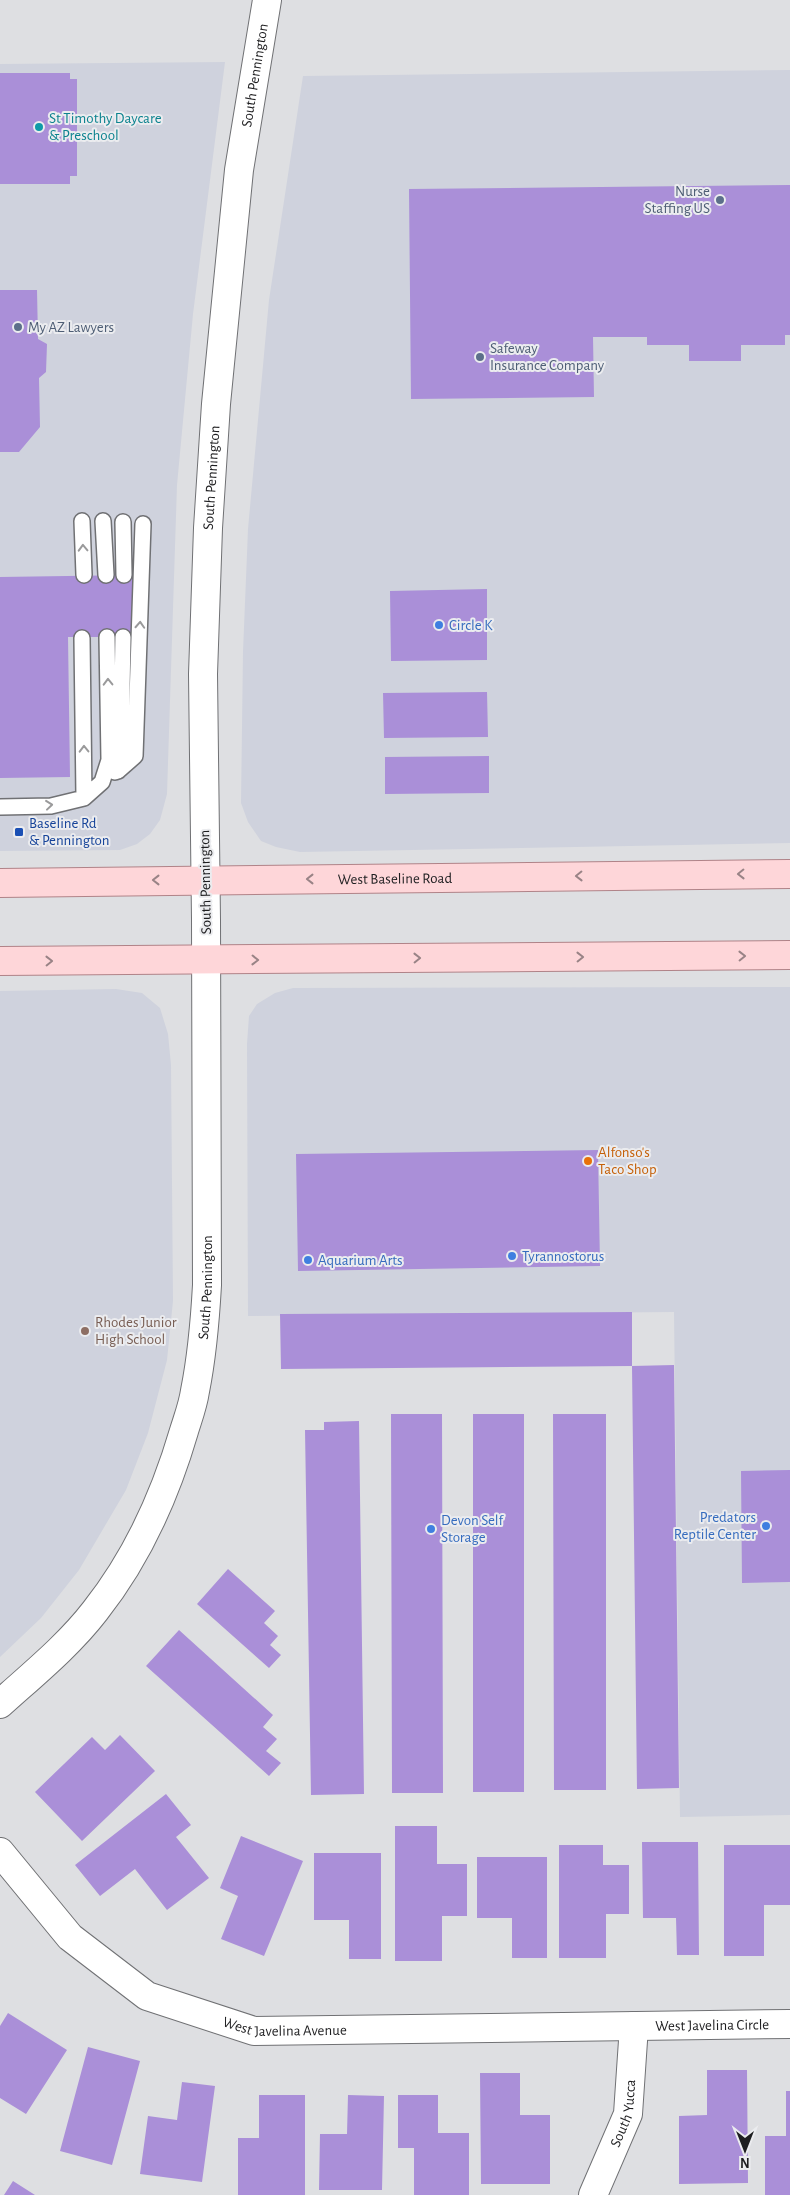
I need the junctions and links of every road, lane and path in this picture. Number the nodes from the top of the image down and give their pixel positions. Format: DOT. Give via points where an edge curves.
graph roads {
  1 [pos="267,0"];
  2 [pos="82,521"];
  3 [pos="103,521"];
  4 [pos="123,522"];
  5 [pos="143,524"];
  6 [pos="84,575"];
  7 [pos="106,575"];
  8 [pos="124,575"];
  9 [pos="107,637"];
  10 [pos="123,637"];
  11 [pos="82,638"];
  12 [pos="118,771"];
  13 [pos="102,782"];
  14 [pos="84,798"];
  15 [pos="0,807"];
  16 [pos="790,874"];
  17 [pos="205,880"];
  18 [pos="0,883"];
  19 [pos="790,955"];
  20 [pos="206,959"];
  21 [pos="0,961"];
  22 [pos="0,1704"];
  23 [pos="0,1852"];
  24 [pos="790,2024"];
  25 [pos="634,2026"];
  26 [pos="593,2195"];
  1 -- 17 [label="street, South Pennington" via="239,170 216,404 202,674"];
  6 -- 2 [label="lane, one-way"];
  3 -- 7 [label="lane"];
  4 -- 8 [label="lane"];
  12 -- 5 [label="lane, one-way" via="135,756"];
  13 -- 9 [label="lane, one-way" via="109,760"];
  10 -- 12 [label="lane"];
  14 -- 11 [label="lane, one-way"];
  12 -- 13 [label="lane"];
  13 -- 14 [label="lane"];
  15 -- 14 [label="lane, one-way" via="51,806"];
  16 -- 17 [label="main road, West Baseline Road, one-way"];
  17 -- 18 [label="main road, West Baseline Road, one-way"];
  17 -- 20 [label="street, South Pennington"];
  20 -- 19 [label="main road, one-way"];
  21 -- 20 [label="main road, one-way"];
  20 -- 22 [label="street, South Pennington" via="207,1285 195,1394 173,1469 147,1528 121,1575 94,1612 56,1654"];
  23 -- 25 [label="street, West Javelina Avenue" via="70,1937 147,1996 254,2031"];
  24 -- 25 [label="street, West Javelina Circle"];
  25 -- 26 [label="street, South Yucca" via="628,2114"];
}
